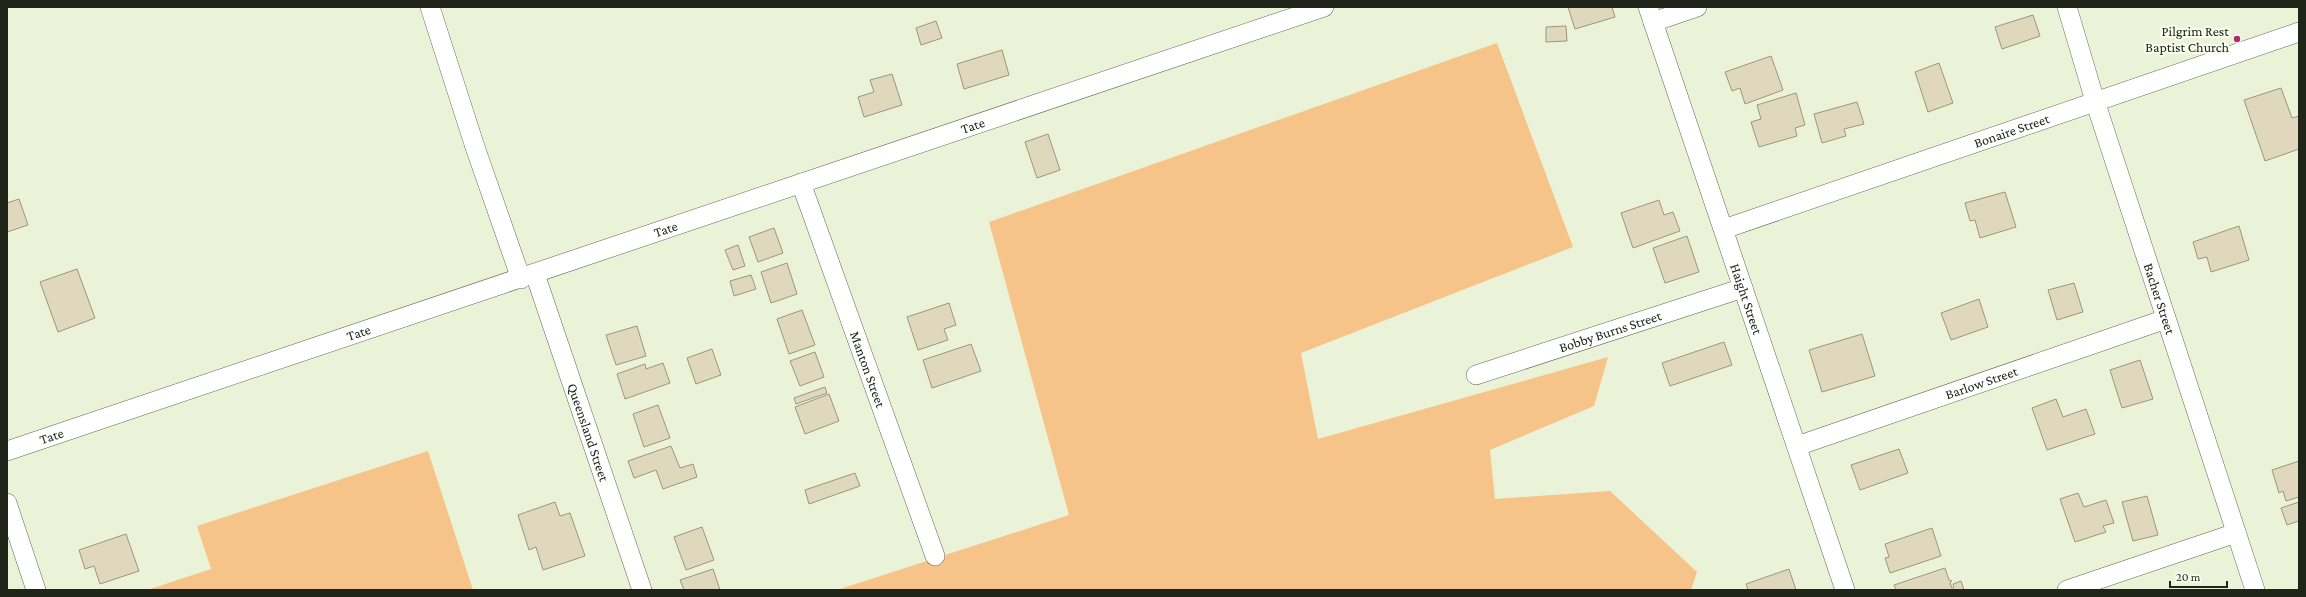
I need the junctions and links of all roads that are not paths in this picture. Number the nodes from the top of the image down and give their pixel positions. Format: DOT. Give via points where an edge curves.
graph roads {
  1 [pos="430,7"];
  2 [pos="1324,7"];
  3 [pos="1697,7"];
  4 [pos="2067,7"];
  5 [pos="1651,14"];
  6 [pos="2299,32"];
  7 [pos="2095,101"];
  8 [pos="801,183"];
  9 [pos="1724,229"];
  10 [pos="528,276"];
  11 [pos="1743,288"];
  12 [pos="2166,319"];
  13 [pos="1476,375"];
  14 [pos="1797,446"];
  15 [pos="7,451"];
  16 [pos="7,503"];
  17 [pos="2236,533"];
  18 [pos="935,556"];
  19 [pos="36,590"];
  20 [pos="642,590"];
  21 [pos="1845,590"];
  22 [pos="2067,590"];
  23 [pos="2255,590"];
  1 -- 10 [label="street, Queensland Street" via="475,147"];
  2 -- 8 [label="street, Tate"];
  3 -- 5 [label="street"];
  4 -- 7 [label="street, Bacher Street"];
  5 -- 9 [label="street, Haight Street"];
  6 -- 7 [label="street, Bonaire Street"];
  7 -- 9 [label="street, Bonaire Street"];
  7 -- 12 [label="street, Bacher Street"];
  8 -- 10 [label="street, Tate"];
  8 -- 18 [label="street, Manton Street"];
  9 -- 11 [label="street, Haight Street"];
  10 -- 15 [label="street, Tate"];
  10 -- 20 [label="street, Queensland Street"];
  11 -- 13 [label="street, Bobby Burns Street"];
  11 -- 14 [label="street, Haight Street"];
  12 -- 14 [label="street, Barlow Street"];
  12 -- 17 [label="street, Bacher Street"];
  14 -- 21 [label="street, Haight Street"];
  16 -- 19 [label="street"];
  17 -- 22 [label="street"];
  17 -- 23 [label="street, Bacher Street"];
}
